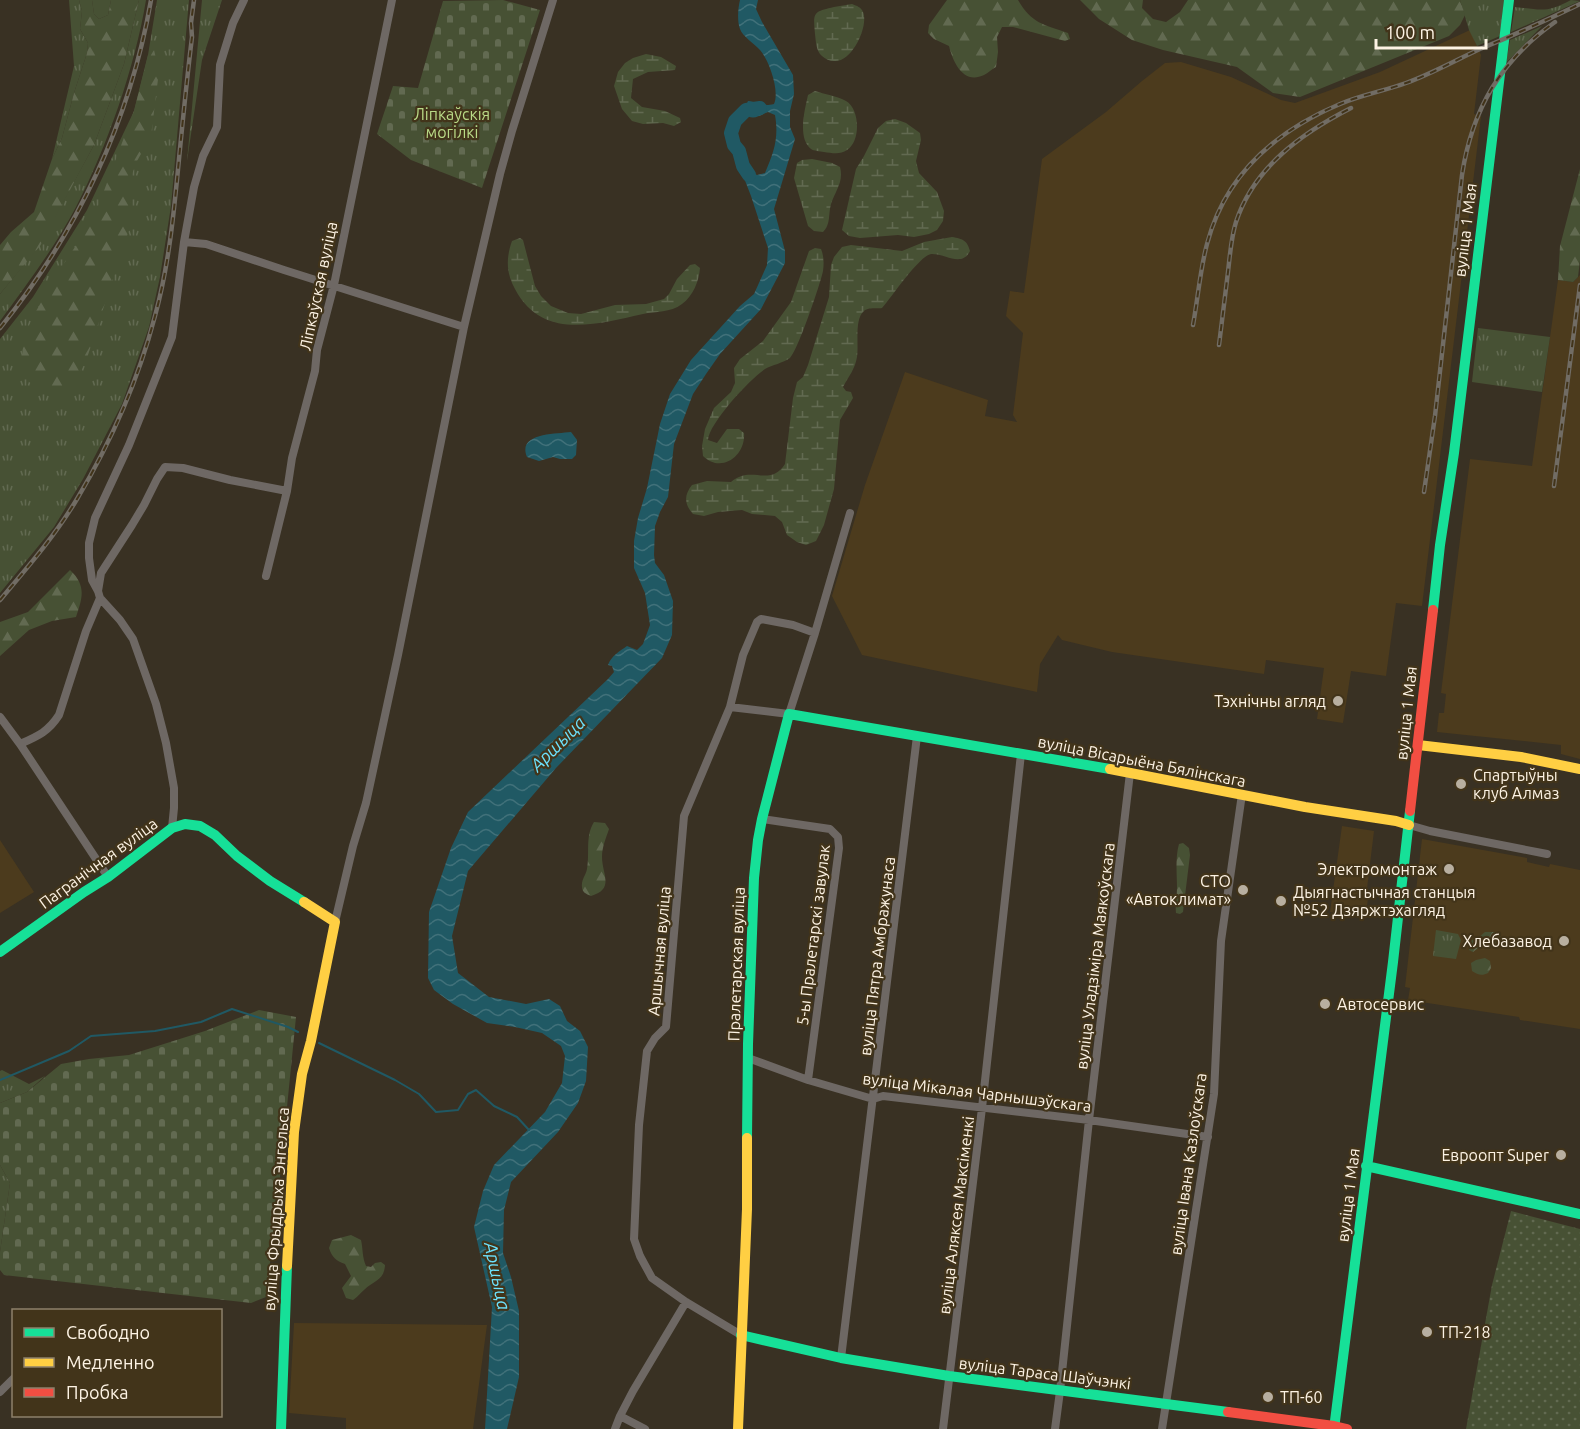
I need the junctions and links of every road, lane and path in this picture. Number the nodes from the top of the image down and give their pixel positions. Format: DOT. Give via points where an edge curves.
graph roads {
  1 [pos="244,0"];
  2 [pos="392,0"];
  3 [pos="553,0"];
  4 [pos="1509,0"];
  5 [pos="184,242"];
  6 [pos="334,285"];
  7 [pos="464,327"];
  8 [pos="287,491"];
  9 [pos="850,513"];
  10 [pos="266,576"];
  11 [pos="99,594"];
  12 [pos="816,633"];
  13 [pos="730,707"];
  14 [pos="789,714"];
  15 [pos="0,717"];
  16 [pos="917,736"];
  17 [pos="20,744"];
  18 [pos="1418,745"];
  19 [pos="1021,753"];
  20 [pos="1580,769"];
  21 [pos="1130,773"];
  22 [pos="1242,794"];
  23 [pos="762,819"];
  24 [pos="1409,825"];
  25 [pos="172,828"];
  26 [pos="1546,855"];
  27 [pos="108,877"];
  28 [pos="335,922"];
  29 [pos="0,952"];
  30 [pos="748,1058"];
  31 [pos="808,1080"];
  32 [pos="873,1099"];
  33 [pos="982,1108"];
  34 [pos="1089,1120"];
  35 [pos="1208,1137"];
  36 [pos="1366,1166"];
  37 [pos="1580,1214"];
  38 [pos="686,1302"];
  39 [pos="741,1335"];
  40 [pos="841,1358"];
  41 [pos="950,1376"];
  42 [pos="12,1380"];
  43 [pos="1060,1391"];
  44 [pos="0,1392"];
  45 [pos="1165,1403"];
  46 [pos="620,1416"];
  47 [pos="1334,1427"];
  48 [pos="281,1429"];
  49 [pos="615,1429"];
  50 [pos="645,1429"];
  51 [pos="738,1429"];
  52 [pos="943,1429"];
  53 [pos="1055,1429"];
  54 [pos="1162,1429"];
  55 [pos="1347,1429"];
  1 -- 5 [label="street" via="220,65 217,127 194,187"];
  2 -- 6 [label="street, Ліпкаўская вуліца"];
  3 -- 7 [label="street" via="509,142"];
  4 -- 18 [label="street, вуліца 1 Мая"];
  5 -- 6 [label="street" via="206,244"];
  5 -- 11 [label="street" via="171,337 129,445 95,518 89,558"];
  6 -- 7 [label="street"];
  6 -- 8 [label="street, Ліпкаўская вуліца"];
  7 -- 28 [label="street" via="366,803"];
  8 -- 10 [label="street, Ліпкаўская вуліца"];
  8 -- 11 [label="street" via="165,467 101,573"];
  9 -- 12 [label="street, Пралетарская вуліца"];
  11 -- 17 [label="street" via="59,715 41,735"];
  11 -- 25 [label="street" via="133,639 156,704 174,788"];
  12 -- 13 [label="street, Аршычная вуліца" via="760,619 743,655"];
  12 -- 14 [label="street, Пралетарская вуліца"];
  13 -- 14 [label="street, вуліца Вісарыёна Бялінскага"];
  13 -- 38 [label="street, Аршычная вуліца" via="684,816 666,1027 647,1052 639,1125 634,1239 652,1278"];
  14 -- 16 [label="street, вуліца Вісарыёна Бялінскага"];
  14 -- 23 [label="street, Пралетарская вуліца"];
  15 -- 17 [label="street"];
  16 -- 19 [label="street, вуліца Вісарыёна Бялінскага"];
  16 -- 32 [label="street, вуліца Пятра Амбражунаса"];
  17 -- 27 [label="street"];
  18 -- 20 [label="street" via="1521,757"];
  18 -- 24 [label="street, вуліца 1 Мая"];
  19 -- 21 [label="street, вуліца Вісарыёна Бялінскага"];
  19 -- 33 [label="street, вуліца Аляксея Максіменкі"];
  21 -- 22 [label="street, вуліца Вісарыёна Бялінскага"];
  21 -- 34 [label="street, вуліца Уладзіміра Маякоўскага"];
  22 -- 24 [label="street, вуліца Вісарыёна Бялінскага"];
  22 -- 35 [label="street, вуліца Івана Казлоўскага" via="1221,941 1214,1094"];
  23 -- 30 [label="street, Пралетарская вуліца" via="754,878"];
  23 -- 31 [label="street, 5-ы Пралетарскі завулак" via="830,829 838,837"];
  24 -- 26 [label="street, вуліца Вісарыёна Бялінскага"];
  24 -- 36 [label="street, вуліца 1 Мая"];
  25 -- 27 [label="street, Пагранічная вуліца"];
  25 -- 28 [label="street, Пагранічная вуліца" via="185,824 200,826 270,881"];
  27 -- 29 [label="street, Пагранічная вуліца"];
  28 -- 48 [label="street, вуліца Фрыдрыха Энгельса" via="302,1074 294,1132"];
  30 -- 31 [label="street, вуліца Мікалая Чарнышэўскага"];
  30 -- 39 [label="street, Пралетарская вуліца"];
  31 -- 32 [label="street, вуліца Мікалая Чарнышэўскага"];
  32 -- 33 [label="street, вуліца Мікалая Чарнышэўскага" via="884,1096"];
  32 -- 40 [label="street, вуліца Пятра Амбражунаса"];
  33 -- 34 [label="street, вуліца Мікалая Чарнышэўскага"];
  33 -- 41 [label="street, вуліца Аляксея Максіменкі"];
  34 -- 35 [label="street, вуліца Мікалая Чарнышэўскага"];
  34 -- 43 [label="street, вуліца Уладзіміра Маякоўскага"];
  35 -- 45 [label="street, вуліца Івана Казлоўскага"];
  36 -- 37 [label="street"];
  36 -- 47 [label="street, вуліца 1 Мая"];
  38 -- 39 [label="street, Аршычная вуліца"];
  38 -- 46 [label="street"];
  39 -- 40 [label="street, вуліца Тараса Шаўчэнкі"];
  39 -- 51 [label="street, Пралетарская вуліца"];
  40 -- 41 [label="street, вуліца Тараса Шаўчэнкі"];
  41 -- 43 [label="street, вуліца Тараса Шаўчэнкі"];
  41 -- 52 [label="street, вуліца Аляксея Максіменкі"];
  42 -- 44 [label="street"];
  43 -- 45 [label="street, вуліца Тараса Шаўчэнкі"];
  43 -- 53 [label="street, вуліца Уладзіміра Маякоўскага"];
  45 -- 47 [label="street, вуліца Тараса Шаўчэнкі"];
  45 -- 54 [label="street, вуліца Івана Казлоўскага"];
  46 -- 49 [label="street"];
  46 -- 50 [label="street"];
  47 -- 55 [label="street, вуліца Тараса Шаўчэнкі"];
}
